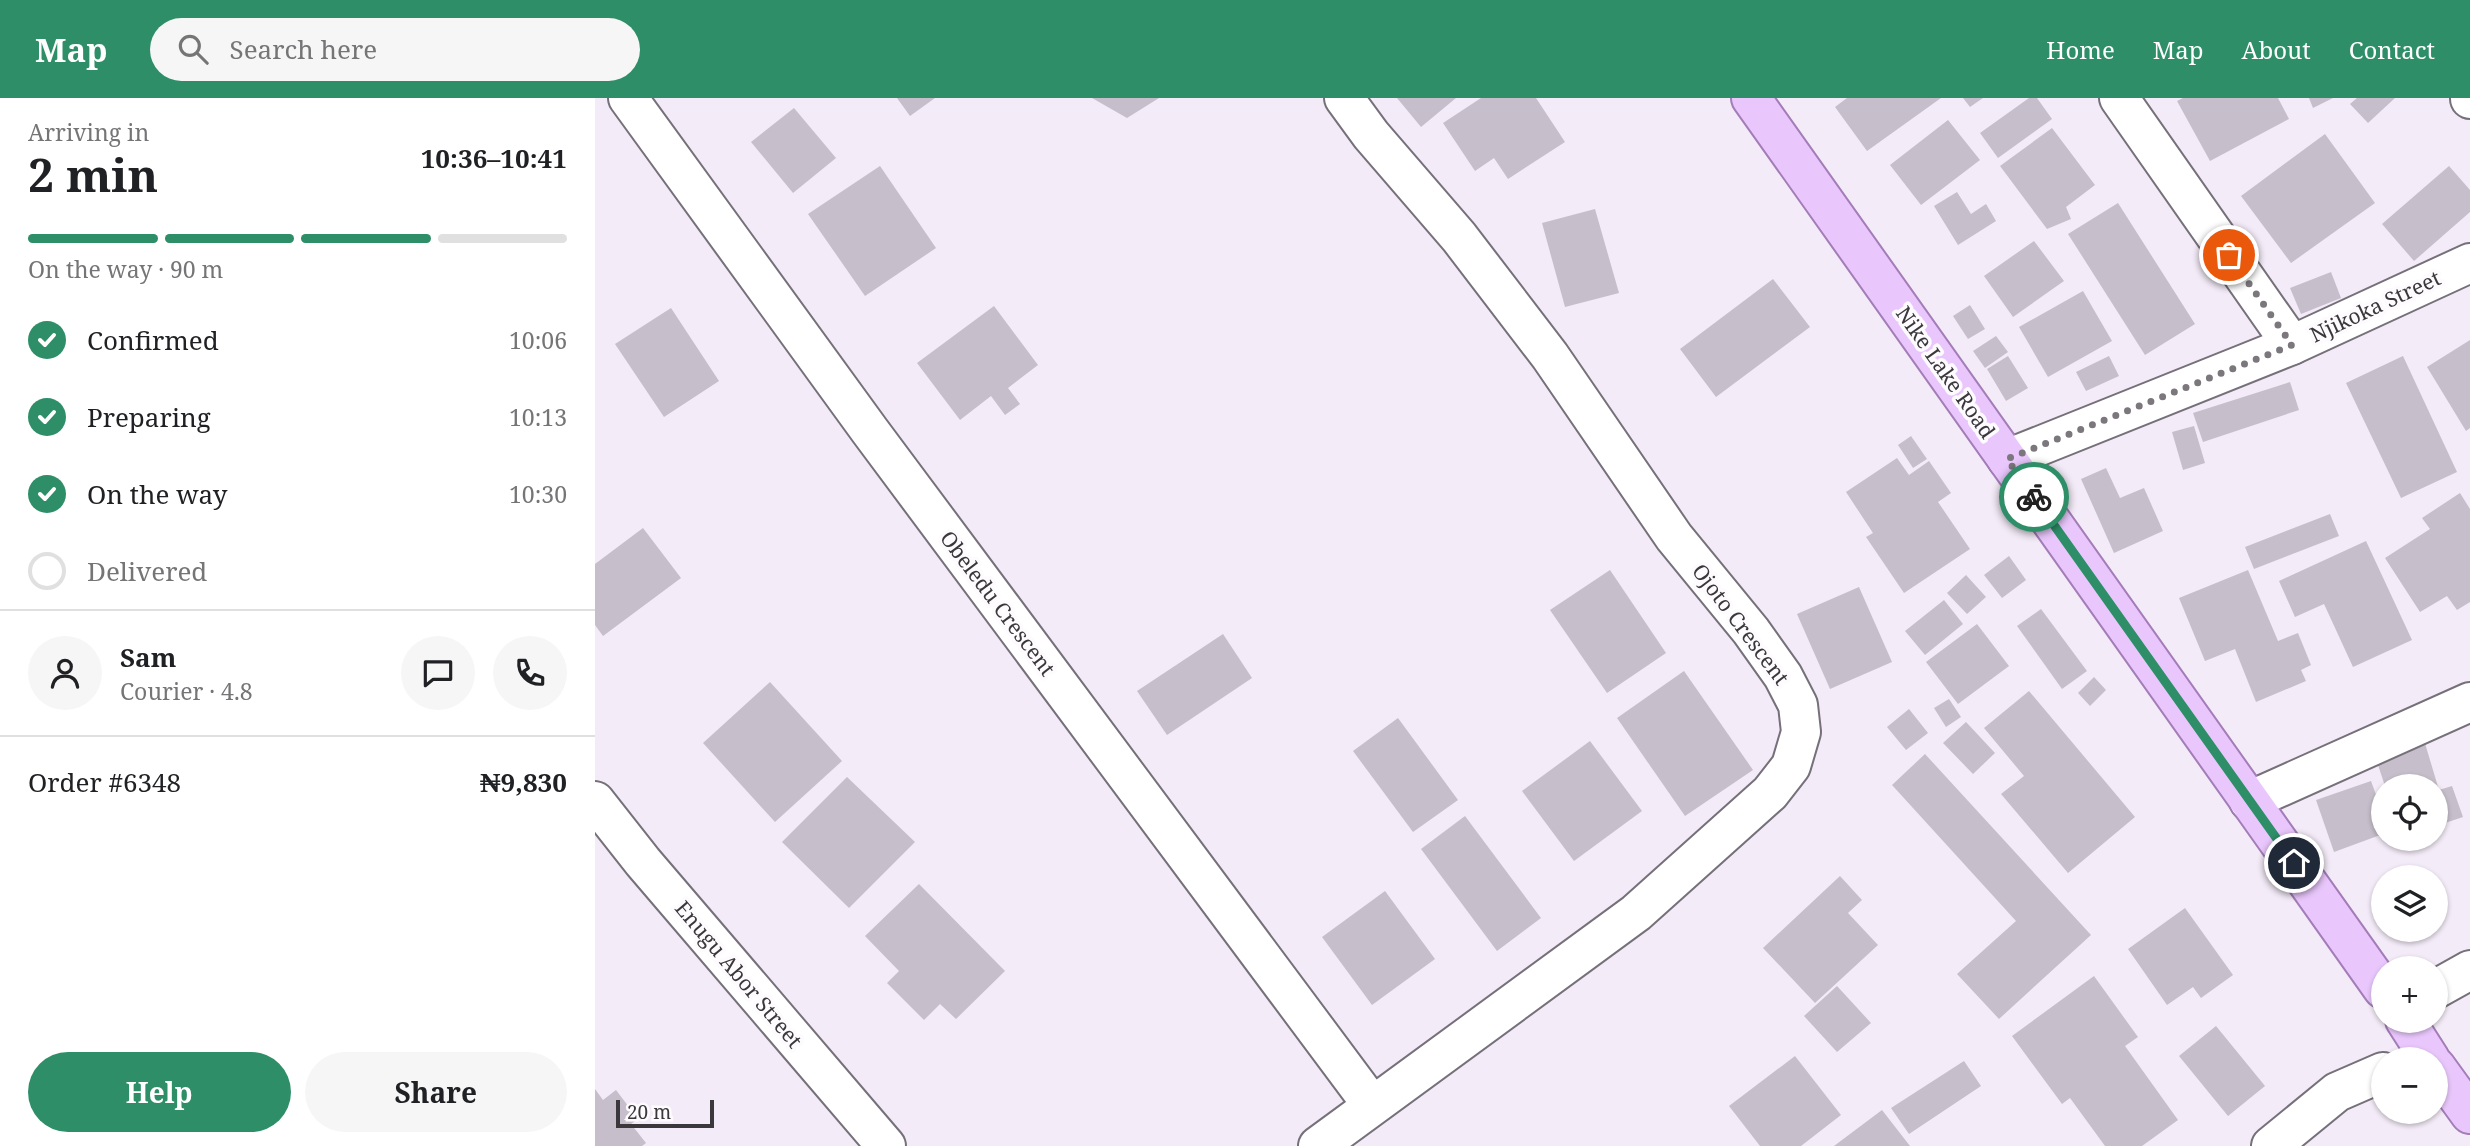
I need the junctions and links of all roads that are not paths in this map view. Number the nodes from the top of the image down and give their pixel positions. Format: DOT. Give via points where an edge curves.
graph roads {
  1 [pos="628,98"];
  2 [pos="1344,98"];
  3 [pos="1751,98"];
  4 [pos="2119,98"];
  5 [pos="2470,263"];
  6 [pos="2292,345"];
  7 [pos="2007,459"];
  8 [pos="2470,702"];
  9 [pos="595,801"];
  10 [pos="2249,801"];
  11 [pos="2470,971"];
  12 [pos="2371,972"];
  13 [pos="2448,983"];
  14 [pos="2371,1077"];
  15 [pos="2448,1087"];
  16 [pos="1372,1105"];
  17 [pos="2470,1114"];
  18 [pos="886,1146"];
  19 [pos="1318,1146"];
  20 [pos="2271,1146"];
  1 -- 16 [label="street, Obeledu Crescent"];
  2 -- 16 [label="street, Ojoto Crescent" via="1542,345 1674,537 1751,631 1798,705 1801,732 1791,766 1770,793 1636,913"];
  3 -- 7 [label="main road, Nike Lake Road"];
  4 -- 6 [label="street"];
  5 -- 6 [label="street, Njikoka Street"];
  6 -- 7 [label="street, Njikoka Street"];
  7 -- 10 [label="main road, Nike Lake Road"];
  8 -- 10 [label="street"];
  9 -- 18 [label="street, Enugu Abor Street"];
  10 -- 12 [label="main road, Nike Lake Road"];
  11 -- 13 [label="street"];
  14 -- 20 [label="street" via="2337,1092"];
  15 -- 17 [label="main road"];
  16 -- 19 [label="street, Ojoto Crescent"];
}
